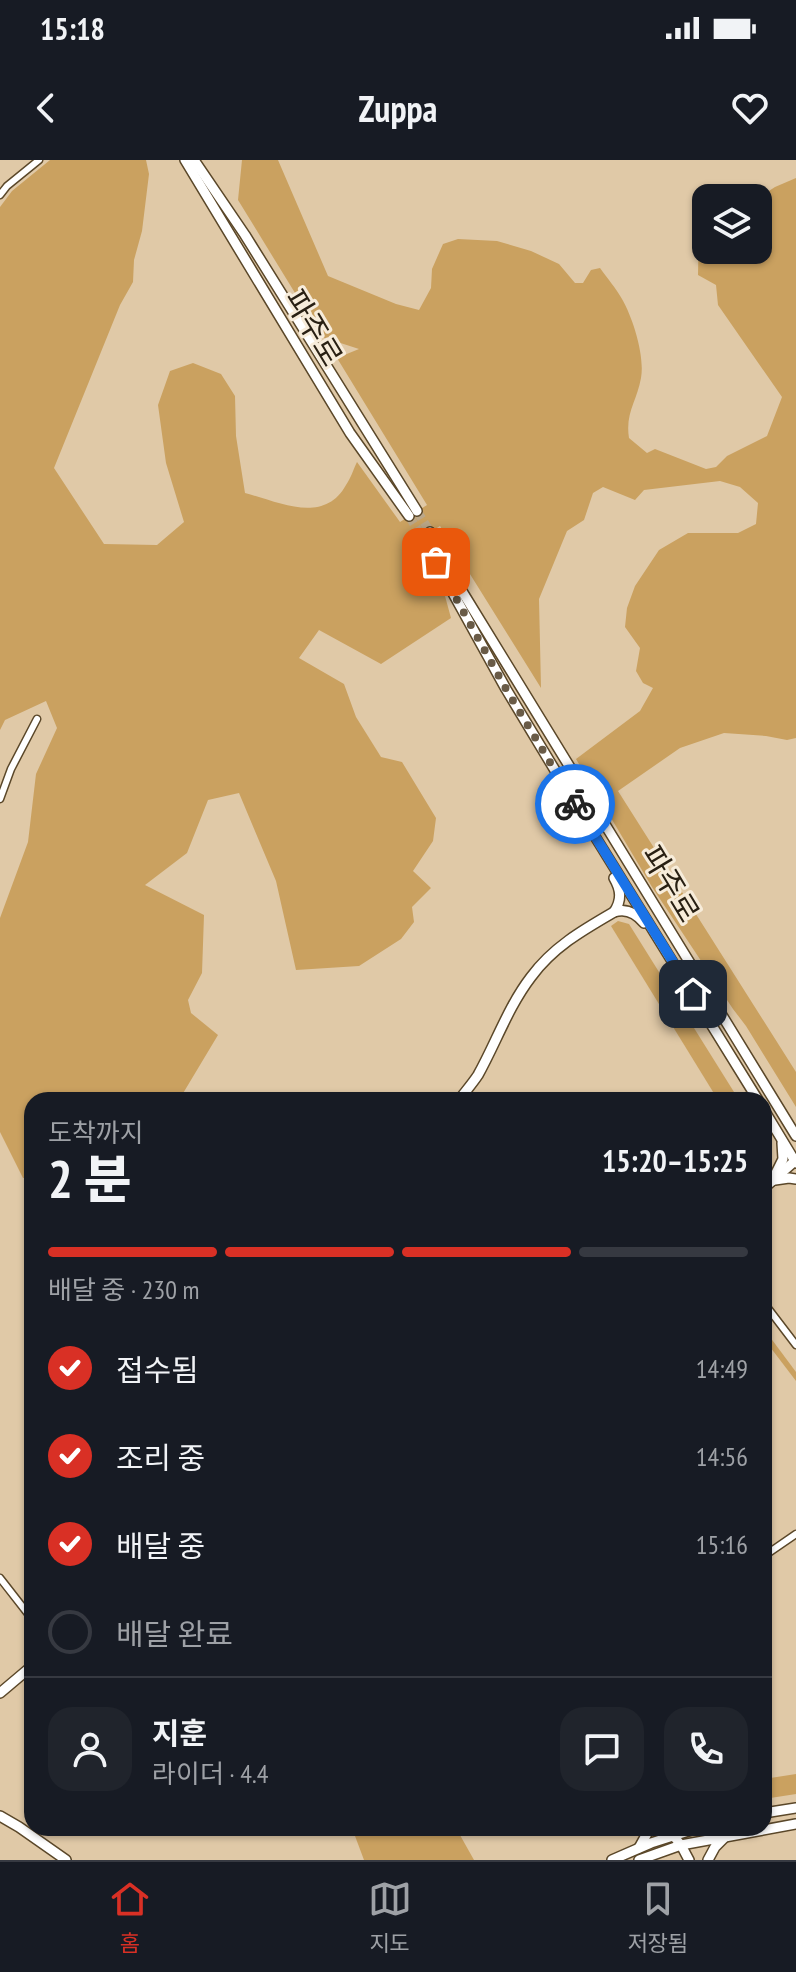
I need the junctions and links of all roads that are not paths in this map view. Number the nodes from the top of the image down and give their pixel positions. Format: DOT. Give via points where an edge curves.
graph roads {
  1 [pos="39,160"];
  2 [pos="185,160"];
  3 [pos="194,160"];
  4 [pos="0,195"];
  5 [pos="37,719"];
  6 [pos="0,799"];
  7 [pos="596,838"];
  8 [pos="614,912"];
  9 [pos="660,941"];
  10 [pos="733,1034"];
  11 [pos="465,1092"];
  12 [pos="753,1092"];
  13 [pos="769,1092"];
  14 [pos="772,1097"];
  15 [pos="796,1120"];
  16 [pos="772,1123"];
  17 [pos="777,1131"];
  18 [pos="796,1136"];
  19 [pos="796,1161"];
  20 [pos="772,1177"];
  21 [pos="796,1179"];
  22 [pos="772,1181"];
  23 [pos="772,1182"];
  24 [pos="772,1314"];
  25 [pos="796,1345"];
  26 [pos="796,1534"];
  27 [pos="772,1550"];
  28 [pos="0,1578"];
  29 [pos="24,1609"];
  30 [pos="24,1673"];
  31 [pos="0,1693"];
  32 [pos="796,1808"];
  33 [pos="772,1812"];
  34 [pos="0,1816"];
  35 [pos="796,1824"];
  36 [pos="772,1828"];
  37 [pos="24,1831"];
  38 [pos="32,1836"];
  39 [pos="646,1836"];
  40 [pos="662,1836"];
  41 [pos="673,1836"];
  42 [pos="726,1836"];
  43 [pos="681,1845"];
  44 [pos="639,1848"];
  45 [pos="66,1860"];
  46 [pos="612,1860"];
  47 [pos="639,1860"];
  48 [pos="689,1860"];
  49 [pos="708,1860"];
  1 -- 4 [label="street"];
  2 -- 3 [label="main road, 파주로" via="350,433 413,513"];
  5 -- 6 [label="street"];
  7 -- 8 [label="main road" via="619,885"];
  7 -- 9 [label="main road, 파주로"];
  7 -- 10 [label="main road, 파주로" via="506,689 426,535"];
  8 -- 9 [label="main road" via="636,915"];
  8 -- 11 [label="main road" via="571,938 532,975"];
  9 -- 12 [label="main road, 파주로"];
  10 -- 13 [label="main road, 파주로"];
  10 -- 15 [label="main road"];
  14 -- 18 [label="main road, 파주로"];
  16 -- 17 [label="main road"];
  17 -- 19 [label="main road"];
  17 -- 20 [label="main road" via="783,1159"];
  19 -- 22 [label="main road"];
  21 -- 23 [label="main road"];
  24 -- 25 [label="street"];
  26 -- 27 [label="street"];
  28 -- 29 [label="street"];
  30 -- 31 [label="main road"];
  32 -- 33 [label="main road"];
  34 -- 37 [label="main road"];
  35 -- 36 [label="main road"];
  38 -- 45 [label="main road"];
  39 -- 44 [label="main road"];
  40 -- 44 [label="main road"];
  41 -- 43 [label="main road"];
  42 -- 43 [label="main road"];
  42 -- 49 [label="main road"];
  43 -- 47 [label="main road"];
  43 -- 48 [label="main road"];
  44 -- 46 [label="main road"];
}
